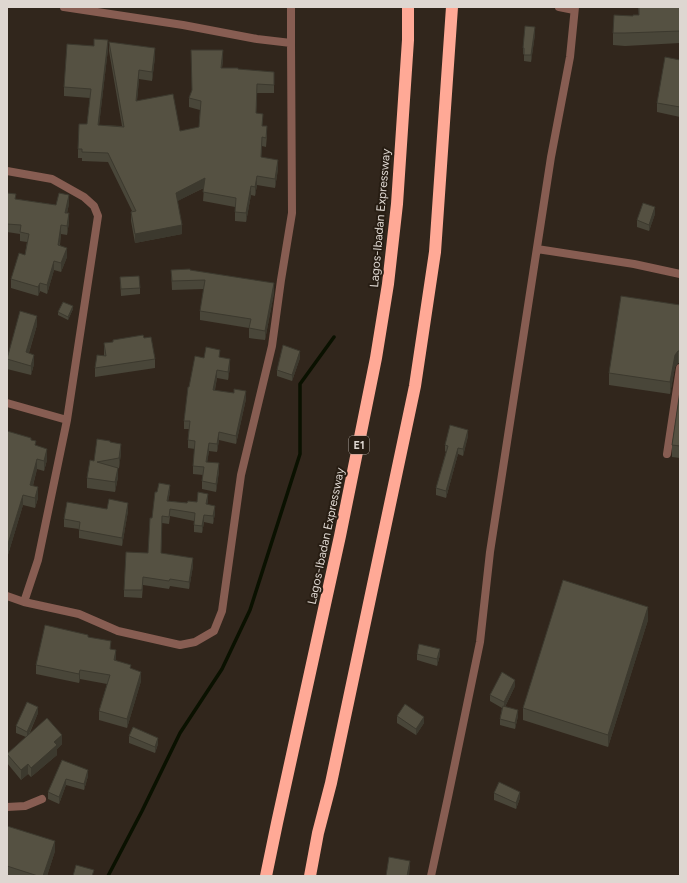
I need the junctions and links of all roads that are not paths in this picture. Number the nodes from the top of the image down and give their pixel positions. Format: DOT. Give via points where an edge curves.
graph roads {
  1 [pos="64,7"];
  2 [pos="291,7"];
  3 [pos="408,7"];
  4 [pos="452,7"];
  5 [pos="559,7"];
  6 [pos="575,8"];
  7 [pos="290,43"];
  8 [pos="7,171"];
  9 [pos="537,249"];
  10 [pos="680,274"];
  11 [pos="680,368"];
  12 [pos="7,403"];
  13 [pos="66,420"];
  14 [pos="667,454"];
  15 [pos="7,596"];
  16 [pos="24,602"];
  17 [pos="42,799"];
  18 [pos="7,807"];
  19 [pos="266,876"];
  20 [pos="310,876"];
  21 [pos="430,876"];
  1 -- 7 [label="street"];
  2 -- 7 [label="street"];
  3 -- 19 [label="highway, Lagos-Ibadan Expressway / E1" via="397,204 380,336 340,536"];
  4 -- 20 [label="highway" via="435,252 415,386"];
  5 -- 6 [label="street"];
  6 -- 9 [label="street" via="570,57"];
  7 -- 16 [label="street" via="292,213 272,346 241,475 222,611 214,631 196,642 180,645 118,631 79,614"];
  8 -- 13 [label="street" via="52,179 84,197 94,206 98,216"];
  9 -- 10 [label="street"];
  9 -- 21 [label="street" via="490,552 480,642"];
  11 -- 14 [label="street"];
  12 -- 13 [label="street"];
  13 -- 16 [label="street" via="38,560"];
  15 -- 16 [label="street"];
  17 -- 18 [label="street" via="25,806"];
}
